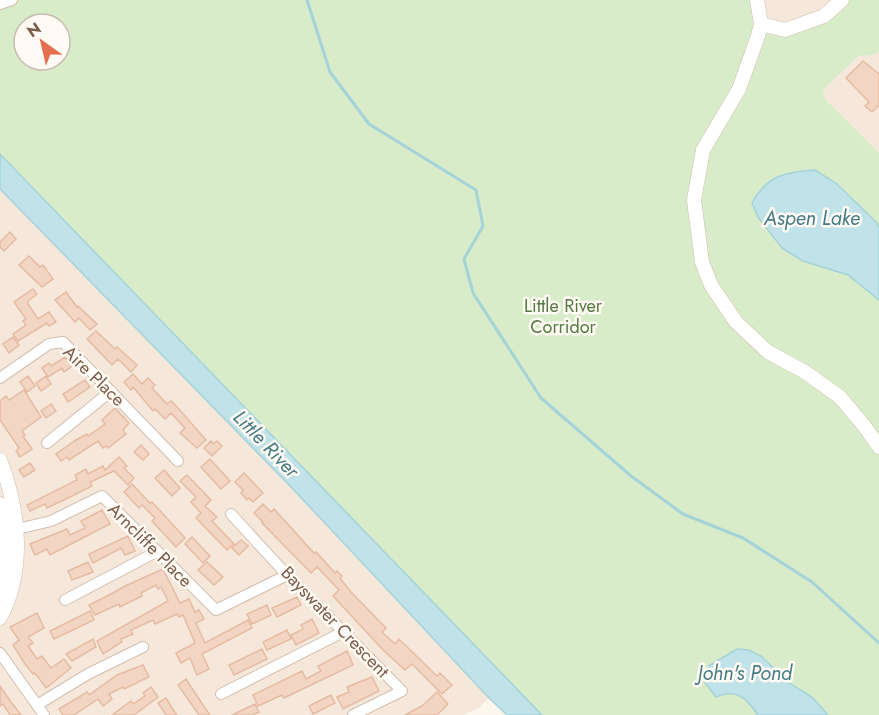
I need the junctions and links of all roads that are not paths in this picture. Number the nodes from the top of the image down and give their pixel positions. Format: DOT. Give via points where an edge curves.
graph roads {
  1 [pos="12,0"];
  2 [pos="758,0"];
  3 [pos="842,0"];
  4 [pos="0,4"];
  5 [pos="760,24"];
  6 [pos="0,378"];
  7 [pos="111,391"];
  8 [pos="47,442"];
  9 [pos="879,447"];
  10 [pos="0,460"];
  11 [pos="178,460"];
  12 [pos="0,504"];
  13 [pos="231,514"];
  14 [pos="12,531"];
  15 [pos="156,552"];
  16 [pos="287,575"];
  17 [pos="0,593"];
  18 [pos="65,600"];
  19 [pos="0,618"];
  20 [pos="343,632"];
  21 [pos="143,646"];
  22 [pos="0,653"];
  23 [pos="221,694"];
  24 [pos="37,705"];
  25 [pos="44,715"];
  26 [pos="353,715"];
  1 -- 4 [label="street"];
  2 -- 5 [label="street"];
  3 -- 5 [label="street" via="824,16 785,30"];
  5 -- 9 [label="street" via="739,89 704,150 694,200 702,262 711,285 736,322 768,352 840,397"];
  6 -- 7 [label="street, Aire Place" via="49,344 63,342"];
  7 -- 8 [label="street"];
  7 -- 11 [label="street, Aire Place"];
  10 -- 14 [label="street"];
  12 -- 14 [label="street"];
  13 -- 16 [label="street, Bayswater Crescent"];
  14 -- 15 [label="street, Arncliffe Place" via="51,521 102,496"];
  14 -- 17 [label="street"];
  14 -- 19 [label="street" via="15,579"];
  15 -- 16 [label="street, Arncliffe Place" via="216,610"];
  15 -- 18 [label="street"];
  16 -- 20 [label="street, Bayswater Crescent"];
  20 -- 23 [label="street"];
  20 -- 26 [label="street, Bayswater Crescent" via="402,691"];
  21 -- 24 [label="street"];
  22 -- 24 [label="street"];
  24 -- 25 [label="street"];
}
